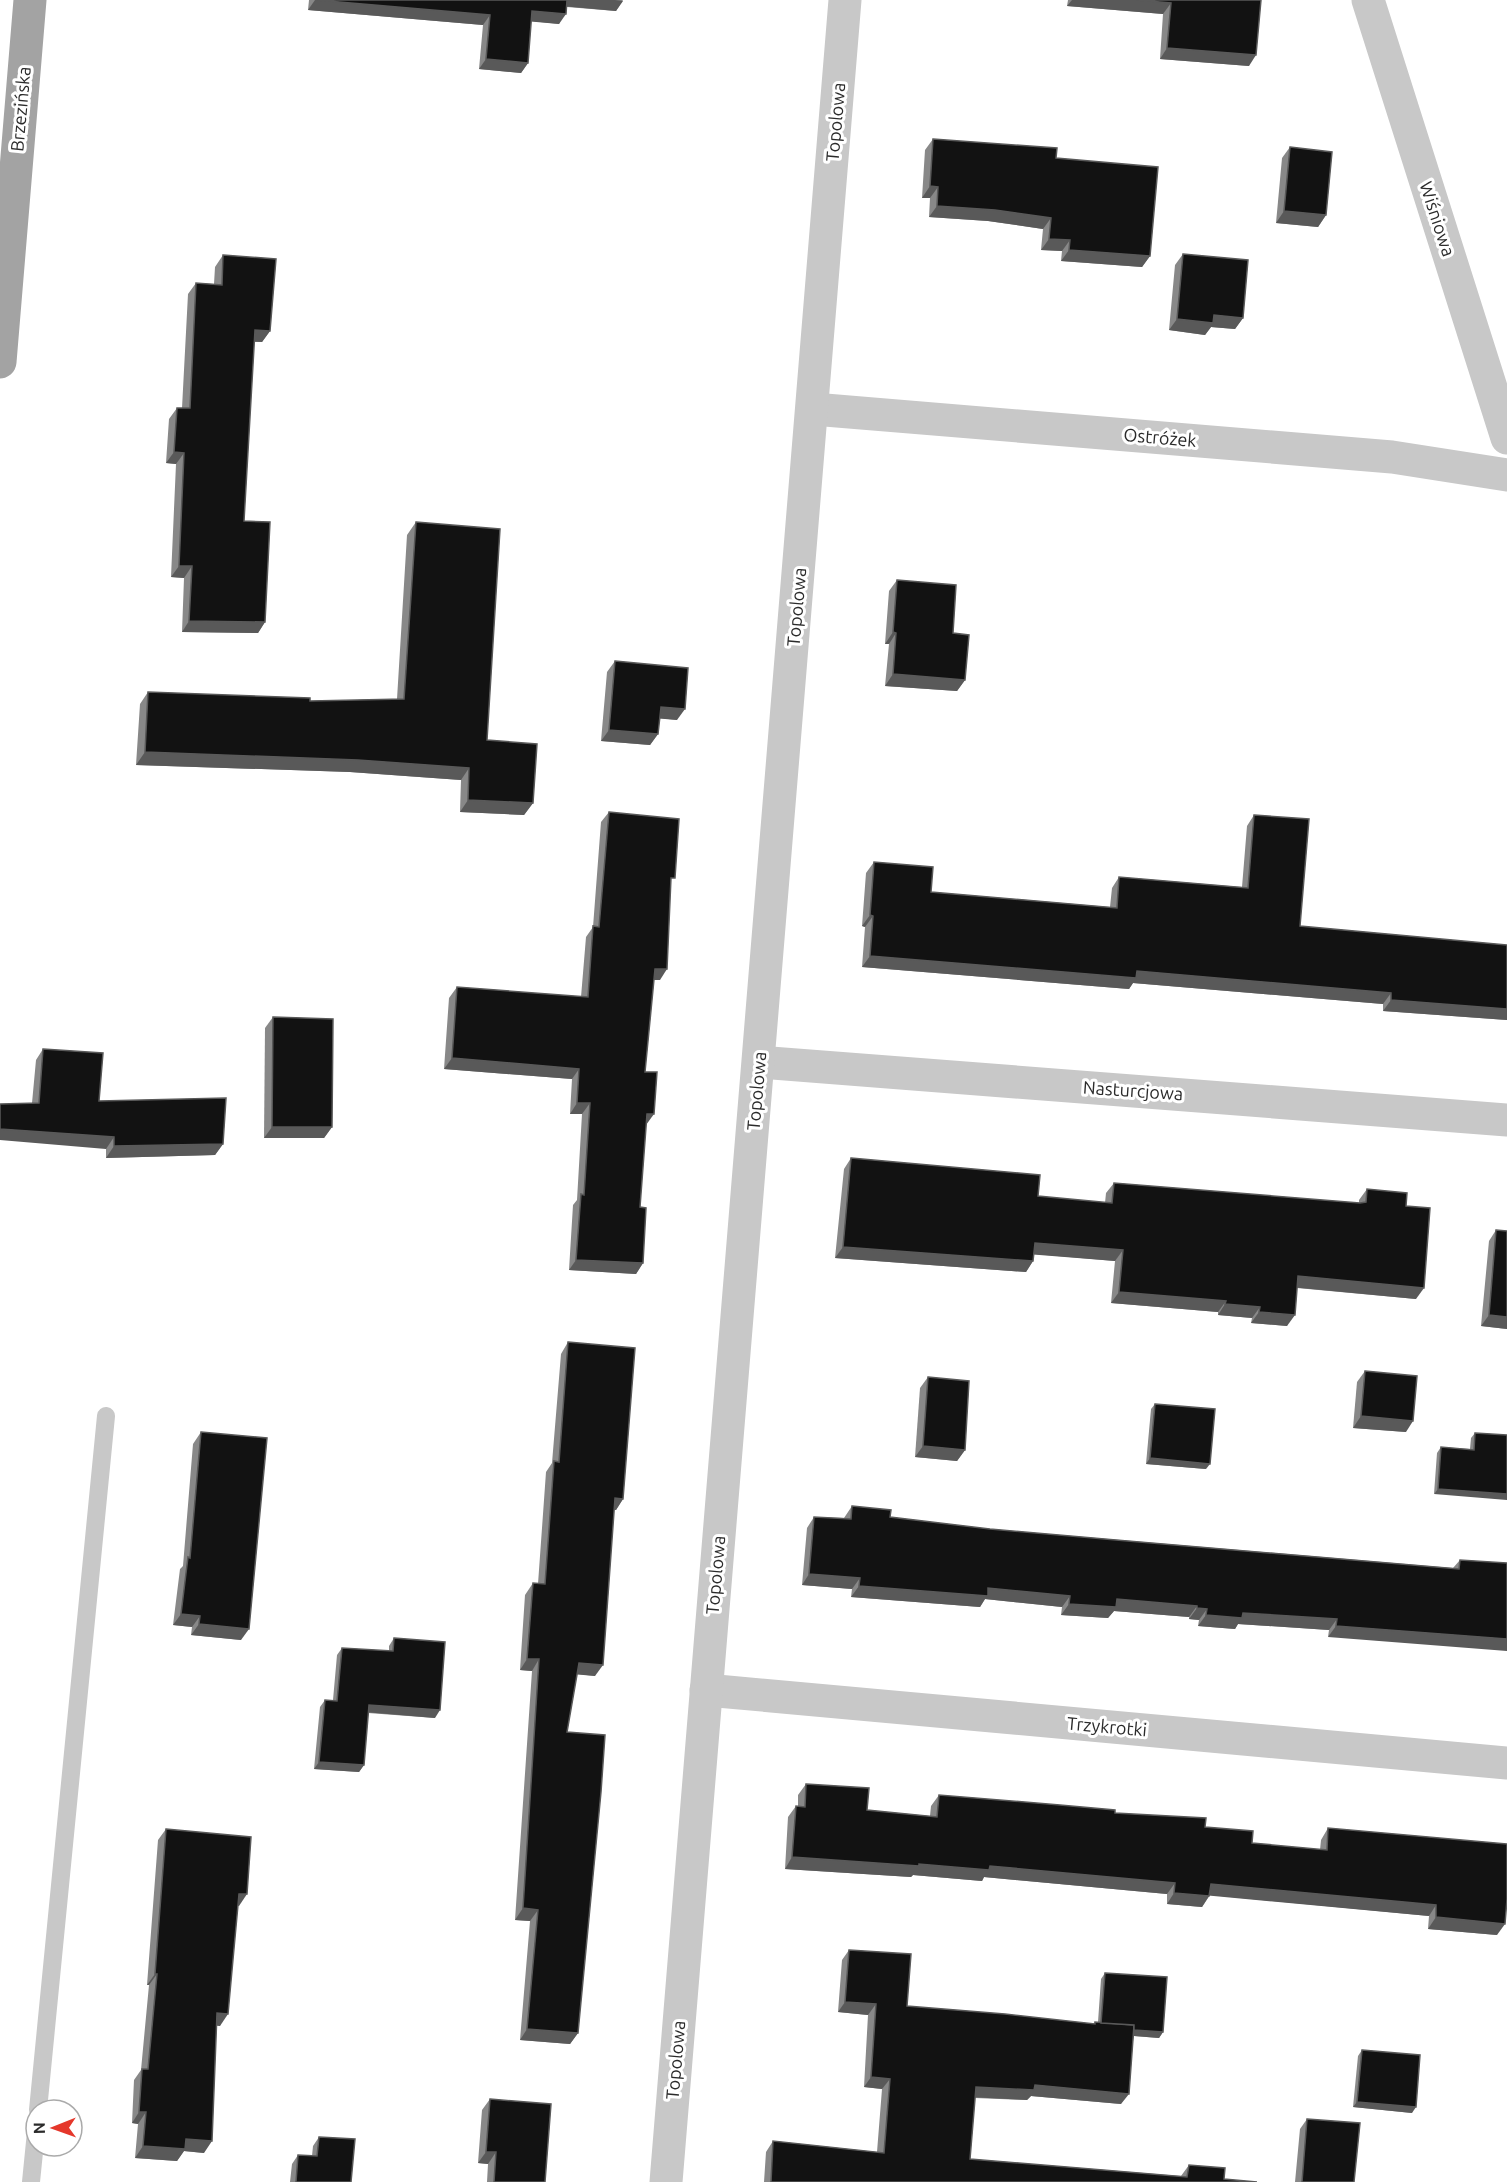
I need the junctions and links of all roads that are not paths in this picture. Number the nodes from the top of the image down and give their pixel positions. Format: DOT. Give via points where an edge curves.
graph roads {
  1 [pos="30,0"];
  2 [pos="845,0"];
  3 [pos="1368,0"];
  4 [pos="0,362"];
  5 [pos="813,409"];
  6 [pos="1507,438"];
  7 [pos="1507,475"];
  8 [pos="759,1062"];
  9 [pos="1507,1120"];
  10 [pos="106,1416"];
  11 [pos="706,1690"];
  12 [pos="1507,1763"];
  13 [pos="39,2098"];
  14 [pos="33,2158"];
  15 [pos="31,2182"];
  16 [pos="666,2182"];
  1 -- 4 [label="main road, Brzezińska"];
  2 -- 5 [label="street, Topolowa"];
  3 -- 6 [label="street, Wiśniowa"];
  5 -- 7 [label="street, Ostróżek" via="1392,457"];
  5 -- 8 [label="street, Topolowa"];
  8 -- 9 [label="street, Nasturcjowa"];
  8 -- 11 [label="street, Topolowa"];
  10 -- 13 [label="lane"];
  11 -- 12 [label="street, Trzykrotki"];
  11 -- 16 [label="street, Topolowa"];
  14 -- 15 [label="lane"];
}
